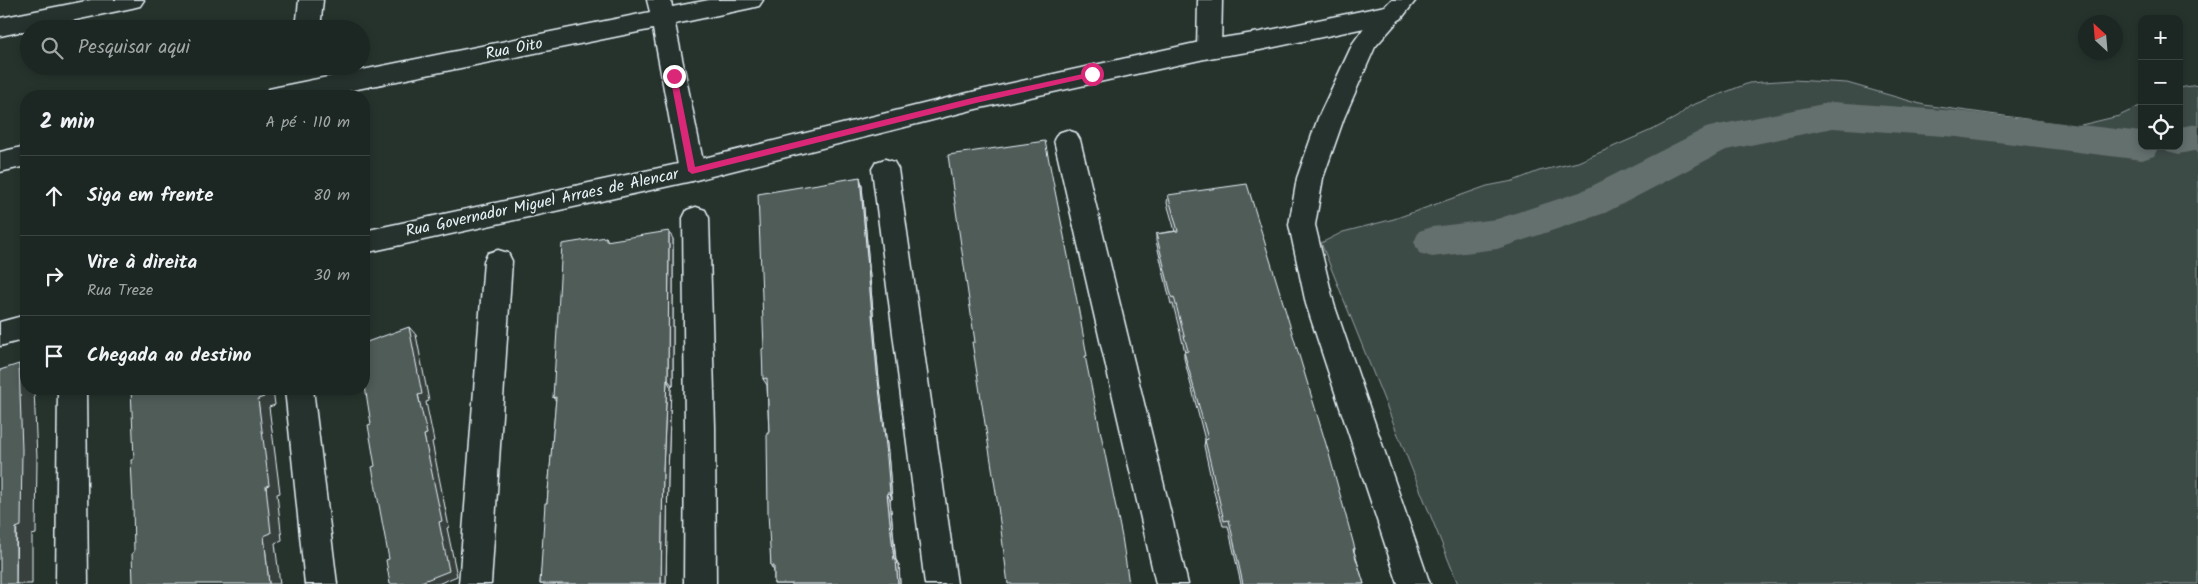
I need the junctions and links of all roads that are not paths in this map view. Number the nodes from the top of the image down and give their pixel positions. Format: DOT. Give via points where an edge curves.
graph roads {
  1 [pos="132,0"];
  2 [pos="311,0"];
  3 [pos="751,0"];
  4 [pos="1210,0"];
  5 [pos="1399,6"];
  6 [pos="661,10"];
  7 [pos="34,20"];
  8 [pos="309,20"];
  9 [pos="20,23"];
  10 [pos="0,27"];
  11 [pos="1209,49"];
  12 [pos="303,75"];
  13 [pos="301,90"];
  14 [pos="318,90"];
  15 [pos="1067,140"];
  16 [pos="20,157"];
  17 [pos="0,162"];
  18 [pos="885,169"];
  19 [pos="692,171"];
  20 [pos="696,218"];
  21 [pos="370,241"];
  22 [pos="498,261"];
  23 [pos="20,329"];
  24 [pos="0,334"];
  25 [pos="72,395"];
  26 [pos="300,395"];
  27 [pos="72,584"];
  28 [pos="320,584"];
  29 [pos="475,584"];
  30 [pos="700,584"];
  31 [pos="941,584"];
  32 [pos="1172,584"];
  33 [pos="1414,584"];
  1 -- 7 [label="street"];
  2 -- 8 [label="street"];
  3 -- 6 [label="street, Rua Oito"];
  4 -- 11 [label="street"];
  5 -- 11 [label="street, Rua Governador Miguel Arraes de Alencar"];
  5 -- 33 [label="street" via="1365,43 1331,118 1310,178 1302,224 1320,304"];
  6 -- 14 [label="street, Rua Oito"];
  6 -- 19 [label="street"];
  9 -- 10 [label="street"];
  11 -- 19 [label="street, Rua Governador Miguel Arraes de Alencar" via="976,100"];
  12 -- 13 [label="street"];
  15 -- 32 [label="street"];
  16 -- 17 [label="street"];
  18 -- 31 [label="street"];
  19 -- 21 [label="street, Rua Governador Miguel Arraes de Alencar"];
  20 -- 30 [label="street"];
  22 -- 29 [label="street"];
  23 -- 24 [label="street"];
  25 -- 27 [label="street"];
  26 -- 28 [label="street"];
}
